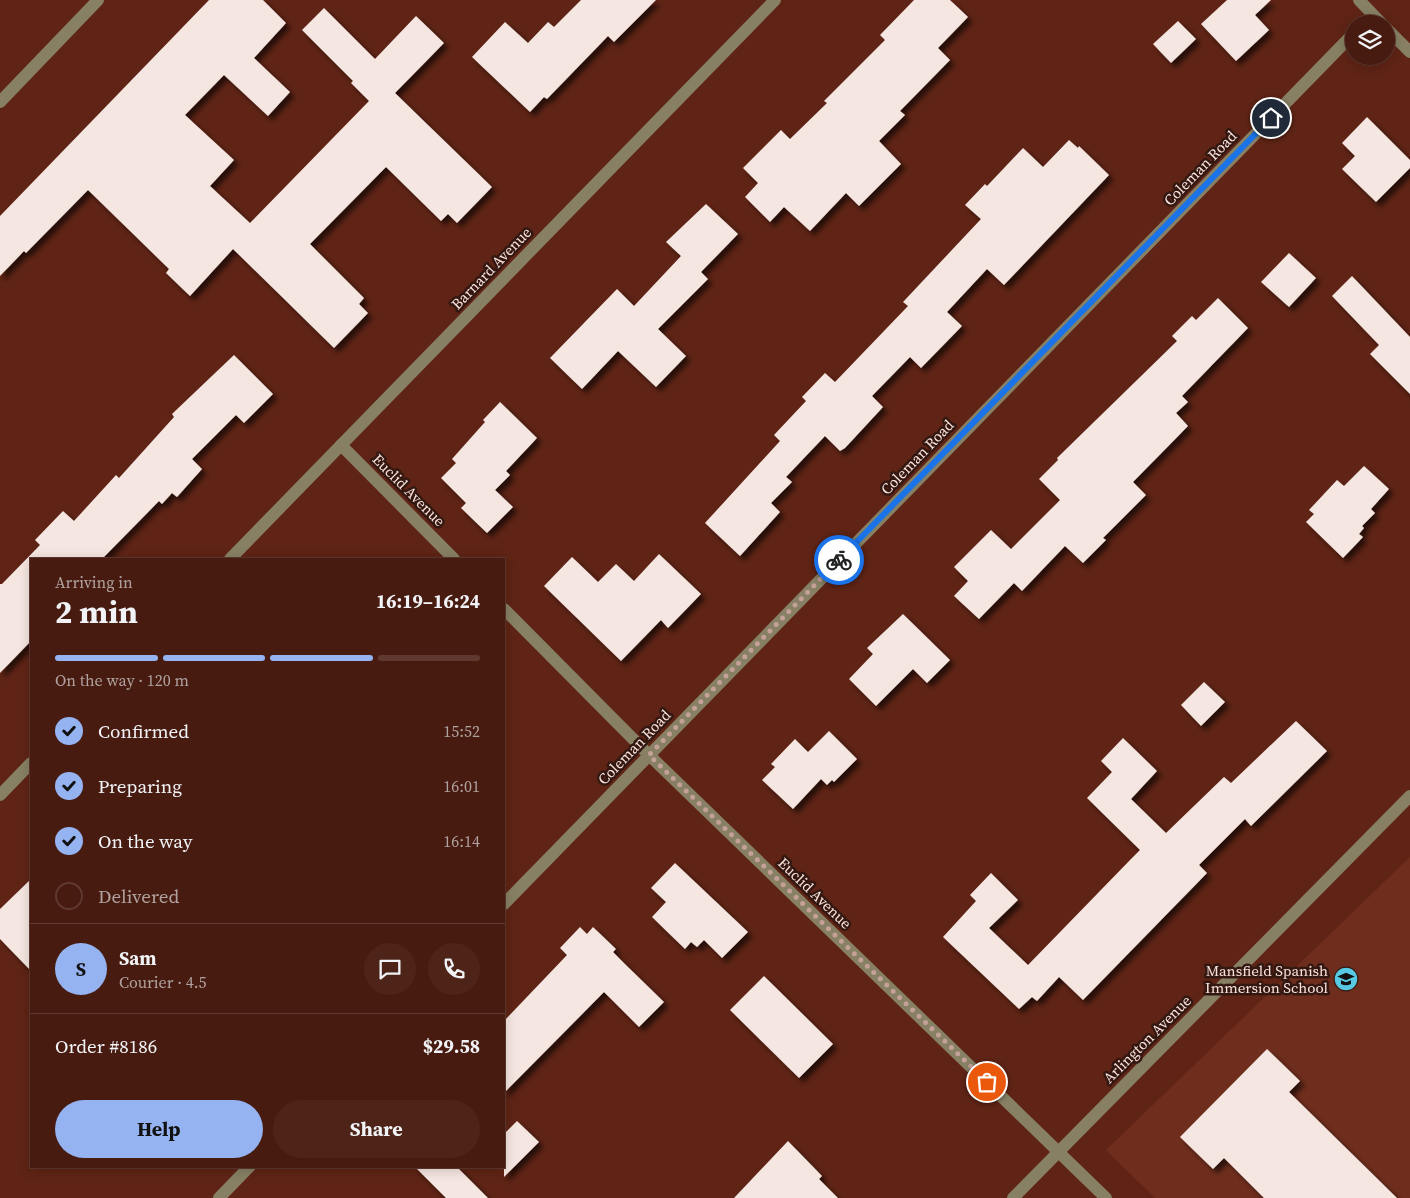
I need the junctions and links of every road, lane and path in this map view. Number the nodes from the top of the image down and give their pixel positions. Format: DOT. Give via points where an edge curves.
graph roads {
  1 [pos="98,0"];
  2 [pos="775,0"];
  3 [pos="1359,0"];
  4 [pos="1373,14"];
  5 [pos="1395,37"];
  6 [pos="1345,43"];
  7 [pos="1410,52"];
  8 [pos="0,102"];
  9 [pos="341,445"];
  10 [pos="231,558"];
  11 [pos="453,558"];
  12 [pos="505,610"];
  13 [pos="649,755"];
  14 [pos="30,764"];
  15 [pos="0,795"];
  16 [pos="1410,796"];
  17 [pos="505,903"];
  18 [pos="1059,1152"];
  19 [pos="248,1168"];
  20 [pos="220,1198"];
  21 [pos="1013,1198"];
  22 [pos="1106,1198"];
  1 -- 8 [label="street"];
  2 -- 9 [label="street, Barnard Avenue"];
  3 -- 4 [label="street"];
  5 -- 7 [label="street"];
  6 -- 13 [label="street, Coleman Road"];
  9 -- 10 [label="street, Barnard Avenue"];
  9 -- 11 [label="street, Euclid Avenue"];
  12 -- 13 [label="street, Euclid Avenue"];
  13 -- 17 [label="street, Coleman Road"];
  13 -- 18 [label="street, Euclid Avenue"];
  14 -- 15 [label="street"];
  16 -- 18 [label="street, Arlington Avenue"];
  18 -- 21 [label="street, Arlington Avenue"];
  18 -- 22 [label="street, Euclid Avenue"];
  19 -- 20 [label="street"];
}
